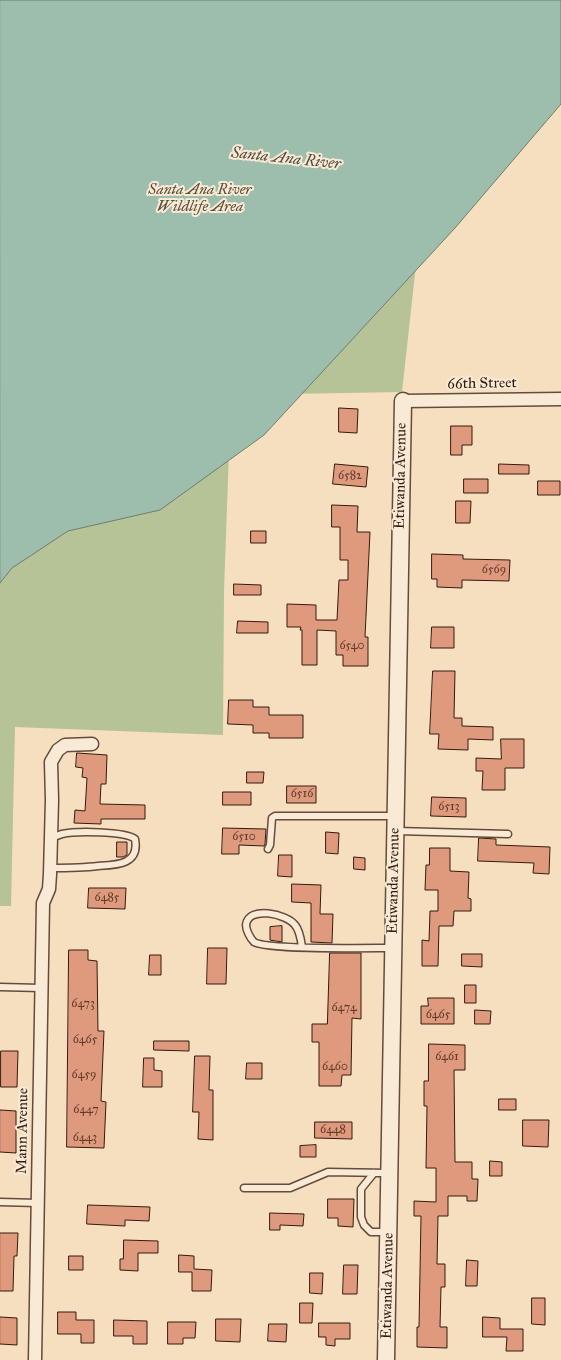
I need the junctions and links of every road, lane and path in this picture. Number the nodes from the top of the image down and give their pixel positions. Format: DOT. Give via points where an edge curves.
graph roads {
  1 [pos="561,399"];
  2 [pos="403,401"];
  3 [pos="92,744"];
  4 [pos="395,823"];
  5 [pos="508,834"];
  6 [pos="51,839"];
  7 [pos="268,849"];
  8 [pos="50,868"];
  9 [pos="302,947"];
  10 [pos="393,948"];
  11 [pos="0,987"];
  12 [pos="41,988"];
  13 [pos="382,1173"];
  14 [pos="244,1188"];
  15 [pos="0,1202"];
  16 [pos="38,1203"];
  17 [pos="389,1232"];
  18 [pos="35,1360"];
  19 [pos="386,1360"];
  1 -- 2 [label="street, 66th Street"];
  2 -- 4 [label="street, Etiwanda Avenue"];
  3 -- 6 [label="street, Mann Avenue" via="65,745 51,762"];
  4 -- 5 [label="lane"];
  4 -- 7 [label="lane" via="275,816 272,818"];
  4 -- 10 [label="street, Etiwanda Avenue"];
  6 -- 8 [label="street, Mann Avenue"];
  6 -- 8 [label="lane" via="61,834 77,833 122,835 132,836 136,846 128,861 115,866"];
  8 -- 12 [label="street, Mann Avenue" via="49,889 43,903"];
  9 -- 9 [label="lane" via="255,942 246,925 249,918 257,914 276,914 287,918 296,926"];
  9 -- 10 [label="lane"];
  10 -- 13 [label="street, Etiwanda Avenue"];
  11 -- 12 [label="lane"];
  12 -- 16 [label="street, Mann Avenue"];
  13 -- 14 [label="lane" via="328,1172 290,1188"];
  13 -- 17 [label="street, Etiwanda Avenue"];
  13 -- 17 [label="lane" via="361,1189 360,1217 371,1232"];
  15 -- 16 [label="lane"];
  16 -- 18 [label="street, Mann Avenue"];
  17 -- 19 [label="street, Etiwanda Avenue"];
}
